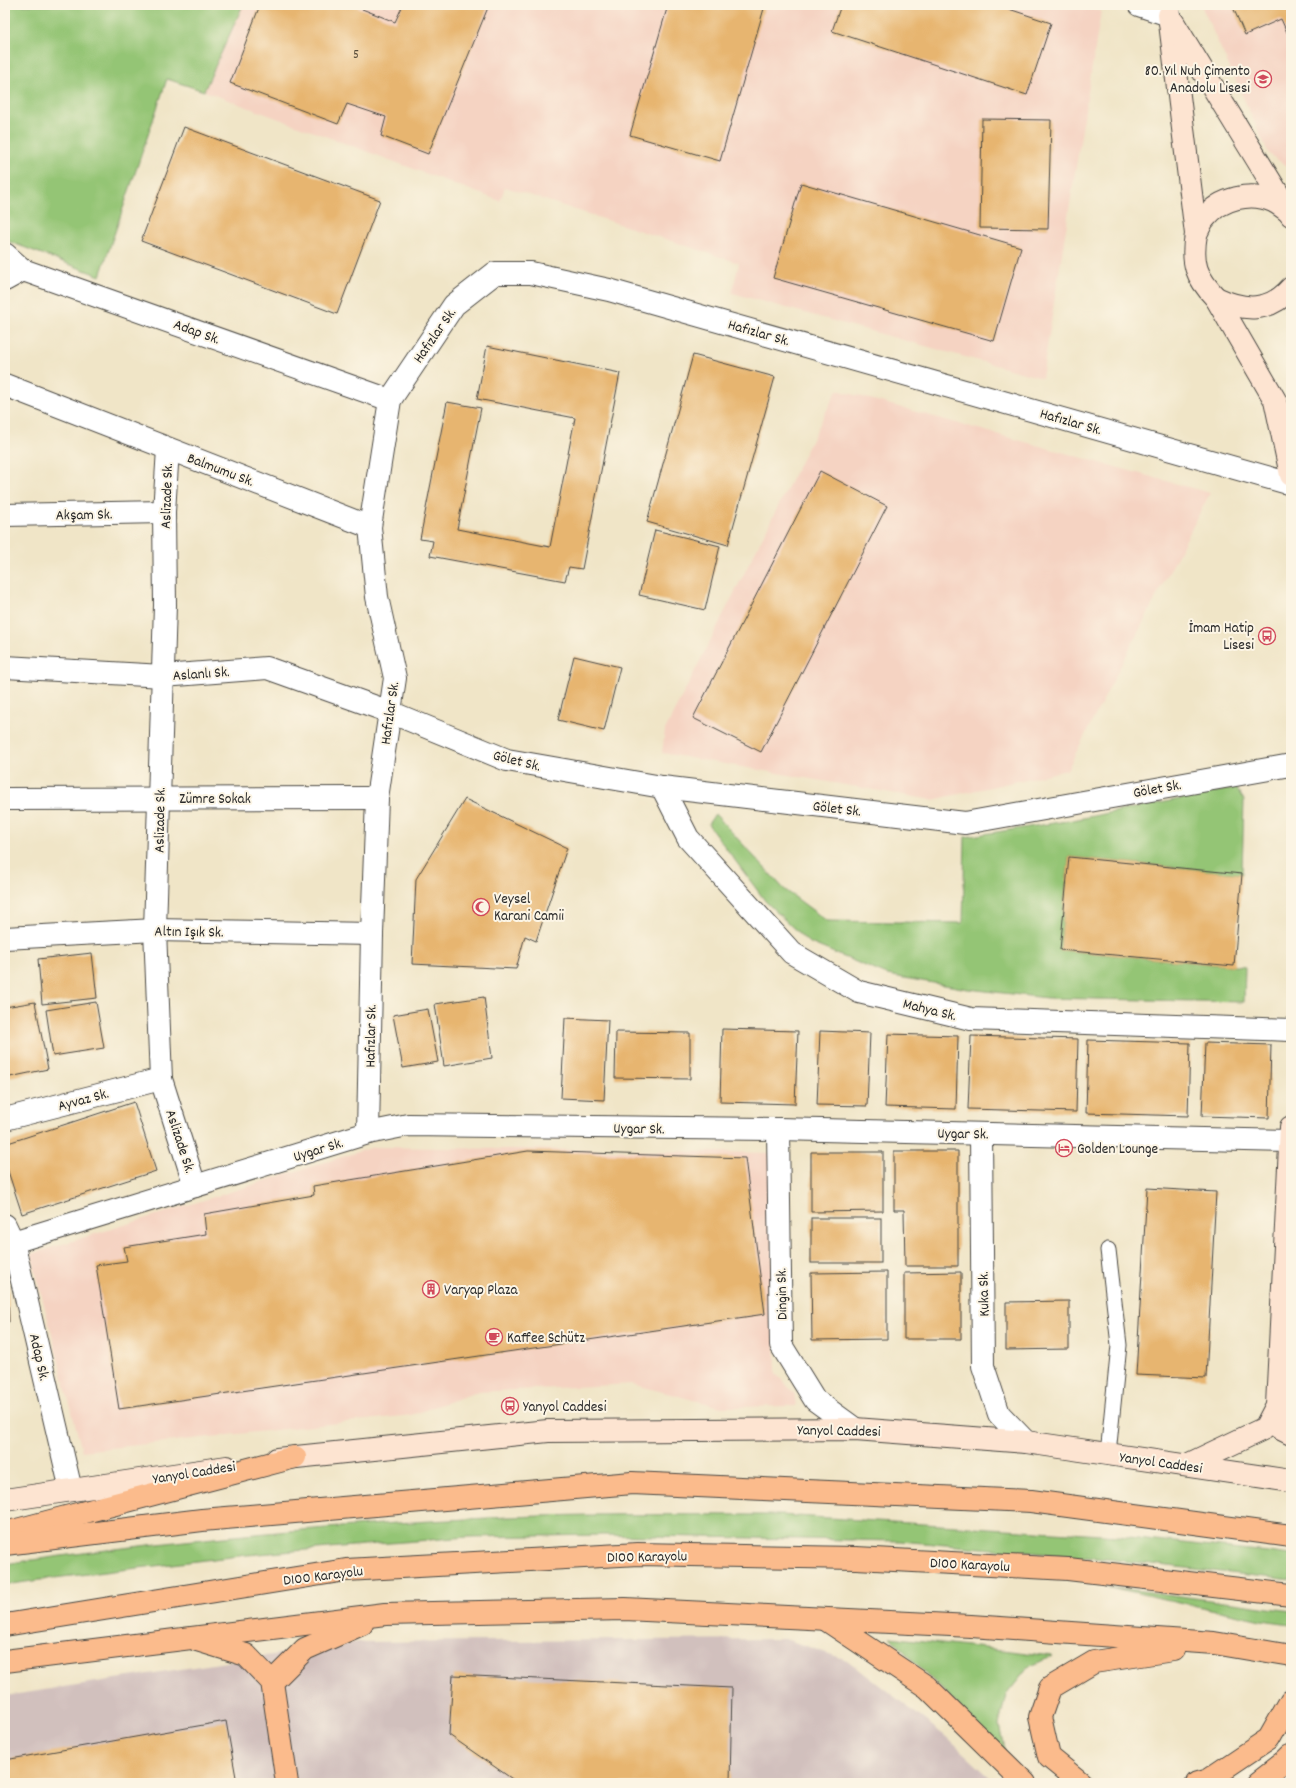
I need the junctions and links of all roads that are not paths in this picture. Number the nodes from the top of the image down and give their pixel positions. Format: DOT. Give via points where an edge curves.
graph roads {
  1 [pos="1139,5"];
  2 [pos="1166,10"];
  3 [pos="1290,214"];
  4 [pos="1196,234"];
  5 [pos="5,254"];
  6 [pos="14,275"];
  7 [pos="1291,288"];
  8 [pos="1216,298"];
  9 [pos="5,385"];
  10 [pos="390,400"];
  11 [pos="168,449"];
  12 [pos="1291,474"];
  13 [pos="1291,484"];
  14 [pos="164,512"];
  15 [pos="5,515"];
  16 [pos="370,527"];
  17 [pos="5,667"];
  18 [pos="163,676"];
  19 [pos="390,712"];
  20 [pos="1291,765"];
  21 [pos="662,787"];
  22 [pos="5,798"];
  23 [pos="159,798"];
  24 [pos="377,798"];
  25 [pos="155,930"];
  26 [pos="372,934"];
  27 [pos="5,938"];
  28 [pos="1291,1030"];
  29 [pos="161,1078"];
  30 [pos="5,1120"];
  31 [pos="778,1130"];
  32 [pos="368,1133"];
  33 [pos="981,1134"];
  34 [pos="1291,1134"];
  35 [pos="195,1186"];
  36 [pos="8,1236"];
  37 [pos="1108,1250"];
  38 [pos="1277,1405"];
  39 [pos="855,1429"];
  40 [pos="1291,1434"];
  41 [pos="1026,1442"];
  42 [pos="1108,1454"];
  43 [pos="295,1457"];
  44 [pos="1187,1465"];
  45 [pos="1291,1480"];
  46 [pos="71,1490"];
  47 [pos="5,1500"];
  48 [pos="5,1533"];
  49 [pos="1291,1536"];
  50 [pos="5,1544"];
  51 [pos="1291,1595"];
  52 [pos="385,1614"];
  53 [pos="825,1619"];
  54 [pos="5,1625"];
  55 [pos="191,1638"];
  56 [pos="1214,1644"];
  57 [pos="1291,1656"];
  58 [pos="5,1661"];
  59 [pos="272,1682"];
  60 [pos="1291,1700"];
  61 [pos="1291,1756"];
  62 [pos="287,1783"];
  63 [pos="1025,1783"];
  64 [pos="1081,1783"];
  65 [pos="1197,1783"];
  66 [pos="1258,1783"];
  1 -- 2 [label="street"];
  2 -- 3 [label="main road"];
  2 -- 4 [label="main road"];
  3 -- 4 [label="main road" via="1273,201 1255,196 1236,198 1219,205 1205,218"];
  4 -- 8 [label="main road" via="1193,252 1196,270 1204,285"];
  5 -- 6 [label="street"];
  6 -- 10 [label="street, Adap Sk."];
  7 -- 8 [label="main road" via="1284,296 1268,305 1250,308 1232,306"];
  8 -- 12 [label="main road" via="1275,400"];
  9 -- 11 [label="street, Balmumu Sk."];
  10 -- 13 [label="street, Hafızlar Sk." via="454,306 495,273 531,273 609,290"];
  10 -- 16 [label="street, Hafızlar Sk."];
  11 -- 14 [label="street, Aslizade Sk."];
  11 -- 16 [label="street, Balmumu Sk."];
  14 -- 15 [label="street, Akşam Sk."];
  14 -- 18 [label="street, Aslizade Sk."];
  16 -- 19 [label="street, Hafızlar Sk." via="377,597 395,678"];
  17 -- 18 [label="street, Aslanlı Sk."];
  18 -- 19 [label="street, Aslanlı Sk." via="267,668"];
  18 -- 23 [label="street, Aslizade Sk."];
  19 -- 21 [label="street, Gölet Sk." via="507,760"];
  19 -- 24 [label="street, Hafızlar Sk."];
  20 -- 21 [label="street, Gölet Sk." via="966,823"];
  21 -- 28 [label="street, Mahya Sk." via="688,838 792,953 859,992 971,1019"];
  22 -- 23 [label="street, Zümre Sokak"];
  23 -- 24 [label="street, Zümre Sokak"];
  23 -- 25 [label="street, Aslizade Sk."];
  24 -- 26 [label="street, Hafızlar Sk."];
  25 -- 26 [label="street, Altın Işık Sk."];
  25 -- 27 [label="street, Altın Işık Sk."];
  25 -- 29 [label="street, Aslizade Sk."];
  26 -- 32 [label="street, Hafızlar Sk."];
  29 -- 30 [label="street, Ayvaz Sk."];
  29 -- 35 [label="street, Aslizade Sk."];
  31 -- 32 [label="street, Uygar Sk." via="408,1126"];
  31 -- 33 [label="street, Uygar Sk."];
  31 -- 39 [label="street, Dingin Sk." via="782,1345 815,1400"];
  32 -- 35 [label="street, Uygar Sk."];
  33 -- 34 [label="street, Uygar Sk."];
  33 -- 41 [label="street, Kuka Sk." via="983,1366 999,1414"];
  34 -- 38 [label="main road"];
  35 -- 36 [label="street, Uygar Sk."];
  36 -- 46 [label="street, Adap Sk."];
  37 -- 42 [label="lane" via="1120,1345"];
  38 -- 40 [label="main road" via="1281,1429"];
  38 -- 44 [label="main road" via="1265,1428"];
  39 -- 41 [label="main road, Yanyol Caddesi"];
  39 -- 43 [label="main road, Yanyol Caddesi" via="548,1431"];
  41 -- 42 [label="main road, Yanyol Caddesi"];
  42 -- 44 [label="main road, Yanyol Caddesi"];
  43 -- 46 [label="main road, Yanyol Caddesi"];
  43 -- 48 [label="highway"];
  44 -- 45 [label="main road, Yanyol Caddesi"];
  46 -- 47 [label="main road, Yanyol Caddesi"];
  49 -- 50 [label="highway" via="1031,1501 632,1483 202,1520"];
  51 -- 54 [label="highway, D100 Karayolu" via="1060,1569 856,1558 638,1554 346,1570"];
  52 -- 53 [label="highway" via="625,1609"];
  52 -- 55 [label="highway"];
  52 -- 59 [label="highway" via="304,1649"];
  53 -- 56 [label="highway" via="971,1626"];
  53 -- 63 [label="highway" via="927,1687"];
  55 -- 58 [label="highway"];
  55 -- 59 [label="highway" via="246,1655"];
  56 -- 57 [label="highway"];
  56 -- 64 [label="highway" via="1094,1662 1050,1688 1040,1717 1049,1757"];
  59 -- 62 [label="highway"];
  60 -- 65 [label="highway" via="1269,1739 1208,1780"];
  61 -- 66 [label="highway"];
}
